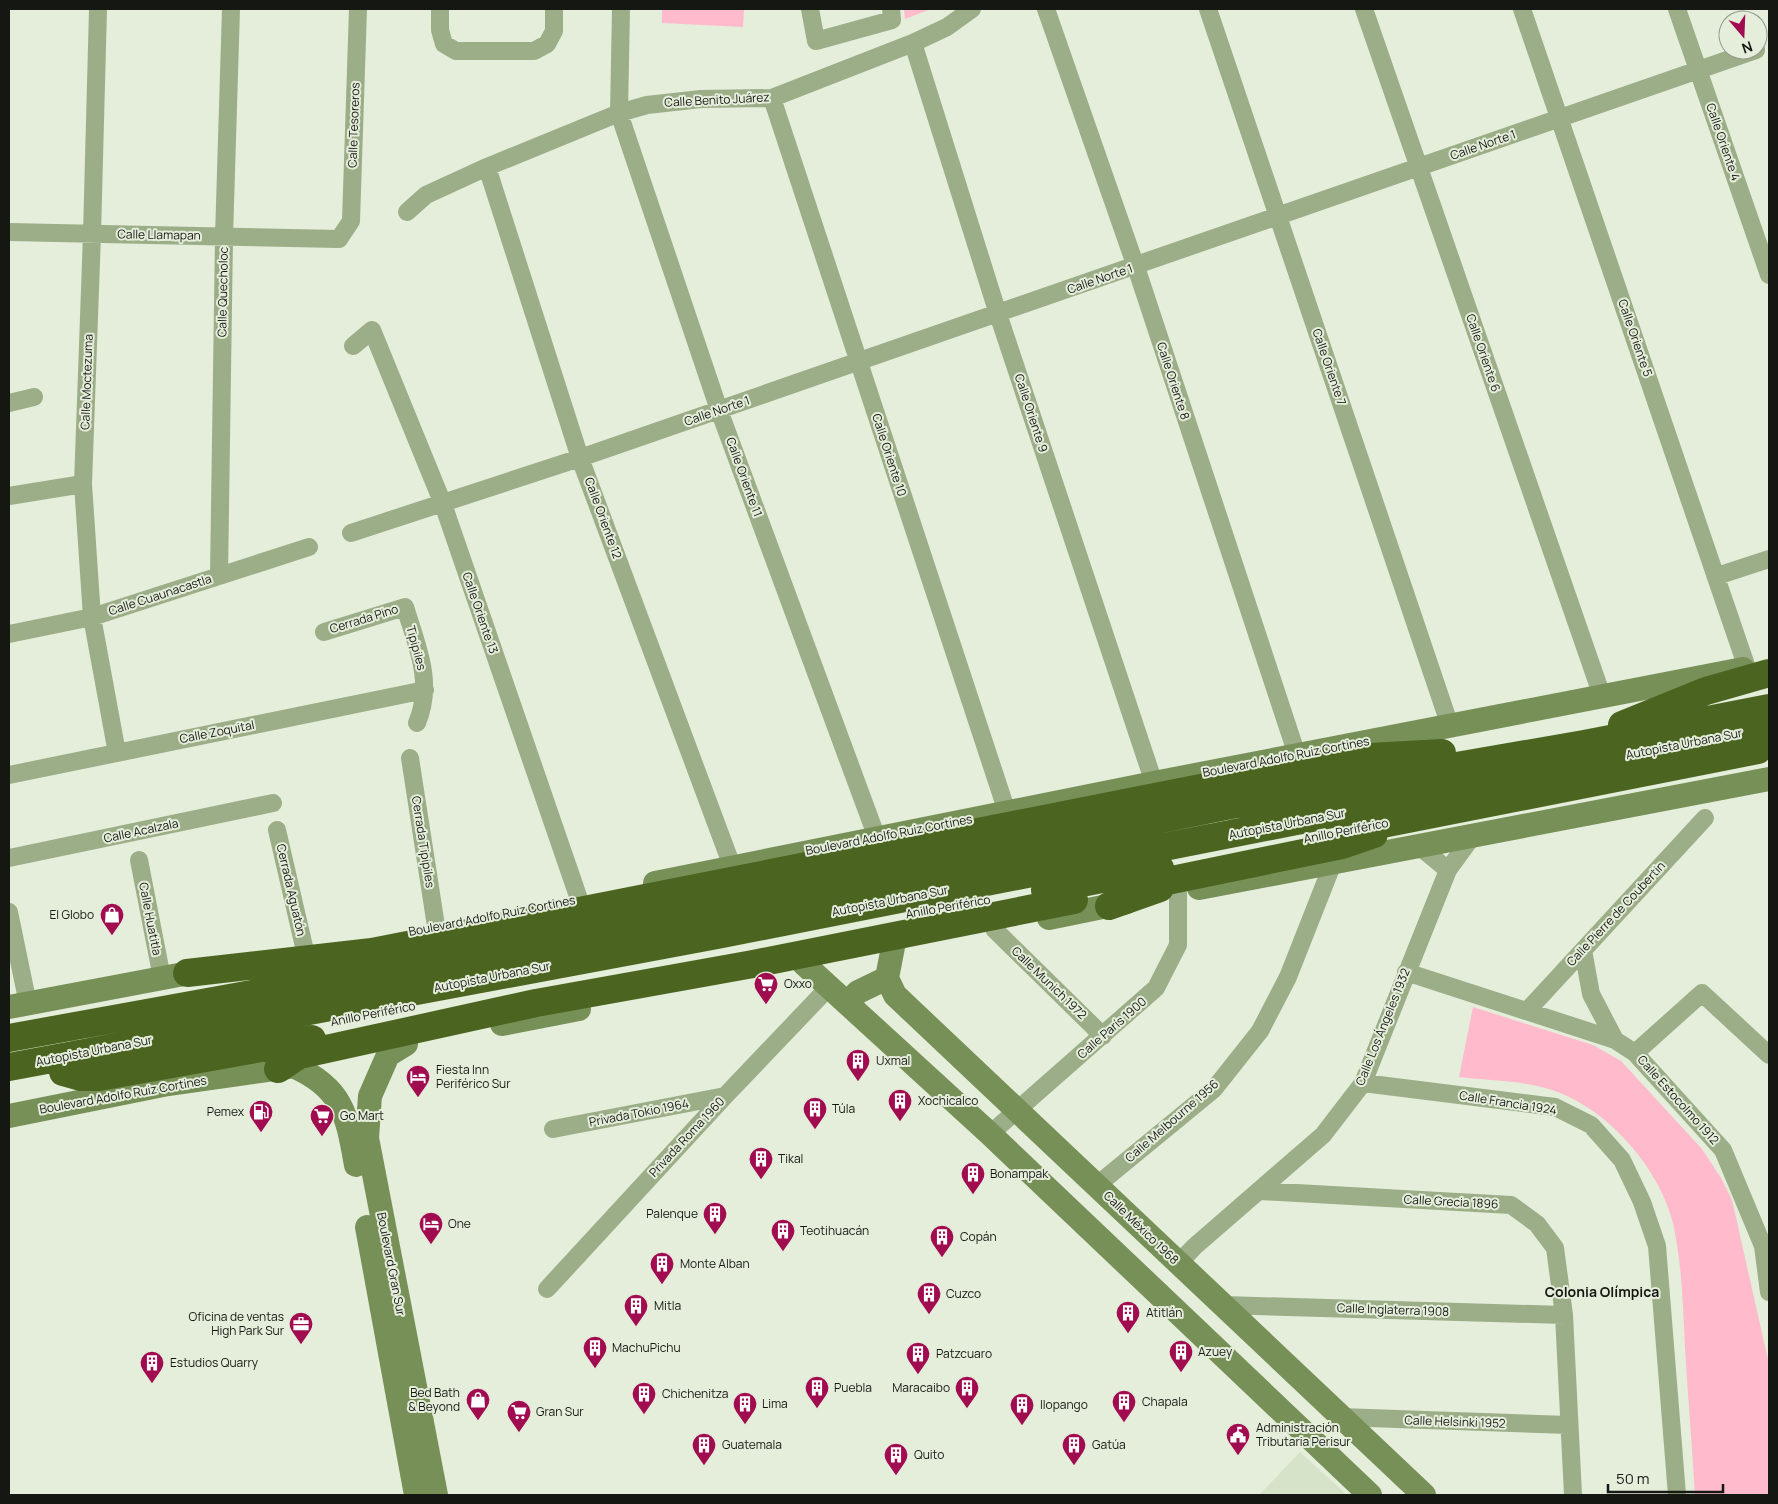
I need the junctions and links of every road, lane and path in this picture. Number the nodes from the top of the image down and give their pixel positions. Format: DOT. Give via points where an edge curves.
graph roads {
  1 [pos="98,9"];
  2 [pos="231,9"];
  3 [pos="358,9"];
  4 [pos="440,9"];
  5 [pos="554,9"];
  6 [pos="621,9"];
  7 [pos="810,9"];
  8 [pos="972,9"];
  9 [pos="1046,9"];
  10 [pos="1208,9"];
  11 [pos="1364,9"];
  12 [pos="1522,9"];
  13 [pos="1678,9"];
  14 [pos="892,14"];
  15 [pos="913,43"];
  16 [pos="1726,60"];
  17 [pos="1698,69"];
  18 [pos="772,98"];
  19 [pos="619,113"];
  20 [pos="1559,118"];
  21 [pos="487,167"];
  22 [pos="1418,168"];
  23 [pos="407,212"];
  24 [pos="1278,216"];
  25 [pos="9,232"];
  26 [pos="92,234"];
  27 [pos="224,237"];
  28 [pos="339,239"];
  29 [pos="1136,267"];
  30 [pos="1769,275"];
  31 [pos="998,314"];
  32 [pos="353,346"];
  33 [pos="859,362"];
  34 [pos="34,397"];
  35 [pos="9,403"];
  36 [pos="719,410"];
  37 [pos="580,458"];
  38 [pos="82,484"];
  39 [pos="9,496"];
  40 [pos="443,504"];
  41 [pos="351,533"];
  42 [pos="309,547"];
  43 [pos="1769,559"];
  44 [pos="219,576"];
  45 [pos="1717,576"];
  46 [pos="405,607"];
  47 [pos="92,617"];
  48 [pos="324,632"];
  49 [pos="9,634"];
  50 [pos="1762,669"];
  51 [pos="425,690"];
  52 [pos="1602,696"];
  53 [pos="1769,708"];
  54 [pos="1769,717"];
  55 [pos="417,723"];
  56 [pos="1450,726"];
  57 [pos="1769,728"];
  58 [pos="1584,744"];
  59 [pos="1769,747"];
  60 [pos="1624,750"];
  61 [pos="116,752"];
  62 [pos="1297,755"];
  63 [pos="410,758"];
  64 [pos="9,775"];
  65 [pos="1769,779"];
  66 [pos="1154,783"];
  67 [pos="273,803"];
  68 [pos="1007,812"];
  69 [pos="1705,818"];
  70 [pos="277,830"];
  71 [pos="1472,837"];
  72 [pos="877,838"];
  73 [pos="1275,845"];
  74 [pos="1420,847"];
  75 [pos="9,858"];
  76 [pos="139,860"];
  77 [pos="1333,863"];
  78 [pos="732,866"];
  79 [pos="1448,870"];
  80 [pos="1178,892"];
  81 [pos="579,899"];
  82 [pos="1109,906"];
  83 [pos="9,912"];
  84 [pos="664,919"];
  85 [pos="436,926"];
  86 [pos="994,929"];
  87 [pos="339,945"];
  88 [pos="893,947"];
  89 [pos="1583,950"];
  90 [pos="305,951"];
  91 [pos="804,964"];
  92 [pos="1406,972"];
  93 [pos="175,976"];
  94 [pos="887,978"];
  95 [pos="828,988"];
  96 [pos="847,1003"];
  97 [pos="18,1005"];
  98 [pos="530,1005"];
  99 [pos="1527,1011"];
  100 [pos="485,1021"];
  101 [pos="371,1033"];
  102 [pos="935,1033"];
  103 [pos="1103,1036"];
  104 [pos="9,1038"];
  105 [pos="1615,1040"];
  106 [pos="406,1044"];
  107 [pos="9,1049"];
  108 [pos="955,1050"];
  109 [pos="1635,1053"];
  110 [pos="1769,1055"];
  111 [pos="910,1060"];
  112 [pos="9,1067"];
  113 [pos="285,1067"];
  114 [pos="63,1072"];
  115 [pos="928,1077"];
  116 [pos="9,1083"];
  117 [pos="1363,1083"];
  118 [pos="370,1096"];
  119 [pos="725,1096"];
  120 [pos="342,1105"];
  121 [pos="1018,1108"];
  122 [pos="9,1116"];
  123 [pos="553,1129"];
  124 [pos="990,1134"];
  125 [pos="1096,1186"];
  126 [pos="1260,1191"];
  127 [pos="1766,1243"];
  128 [pos="1178,1264"];
  129 [pos="547,1289"];
  130 [pos="1769,1292"];
  131 [pos="1223,1305"];
  132 [pos="1564,1315"];
  133 [pos="1340,1417"];
  134 [pos="1569,1425"];
  135 [pos="416,1441"];
  136 [pos="416,1495"];
  137 [pos="436,1495"];
  138 [pos="1370,1495"];
  139 [pos="1424,1495"];
  140 [pos="1573,1495"];
  141 [pos="1677,1495"];
  1 -- 26 [label="street, Calle Moctezuma"];
  2 -- 27 [label="street, Calle Quecholoc"];
  3 -- 28 [label="street, Calle Tesoreros" via="351,221"];
  4 -- 5 [label="street" via="444,44 456,51 534,51 547,44 554,31"];
  6 -- 19 [label="street, Calle Oriente 11"];
  7 -- 14 [label="street" via="816,41"];
  8 -- 15 [label="street, Calle Benito Juárez" via="947,27"];
  9 -- 29 [label="street, Calle Oriente 8"];
  10 -- 24 [label="street, Calle Oriente 7"];
  11 -- 22 [label="street, Calle Oriente 6"];
  12 -- 20 [label="street, Calle Oriente 5"];
  13 -- 17 [label="street, Calle Oriente 4"];
  15 -- 18 [label="street, Calle Benito Juárez"];
  15 -- 31 [label="street, Calle Oriente 9"];
  16 -- 17 [label="street, Calle Norte 1"];
  17 -- 20 [label="street, Calle Norte 1"];
  17 -- 30 [label="street, Calle Oriente 4"];
  18 -- 19 [label="street, Calle Benito Juárez" via="701,99 646,105"];
  18 -- 33 [label="street, Calle Oriente 10"];
  19 -- 21 [label="street, Calle Benito Juárez"];
  19 -- 36 [label="street, Calle Oriente 11"];
  20 -- 22 [label="street, Calle Norte 1"];
  20 -- 45 [label="street, Calle Oriente 5"];
  21 -- 23 [label="street, Calle Benito Juárez" via="426,195"];
  21 -- 37 [label="street, Calle Oriente 12"];
  22 -- 24 [label="street, Calle Norte 1"];
  22 -- 52 [label="street, Calle Oriente 6"];
  24 -- 29 [label="street, Calle Norte 1"];
  24 -- 56 [label="street, Calle Oriente 7"];
  25 -- 26 [label="street, Calle Llamapan"];
  26 -- 27 [label="street, Calle Llamapan"];
  26 -- 38 [label="street, Calle Moctezuma"];
  27 -- 28 [label="street, Calle Llamapan"];
  27 -- 44 [label="street, Calle Quecholoc"];
  29 -- 31 [label="street, Calle Norte 1"];
  29 -- 62 [label="street, Calle Oriente 8"];
  31 -- 33 [label="street, Calle Norte 1"];
  31 -- 66 [label="street, Calle Oriente 9"];
  32 -- 40 [label="street, Calle Oriente 13" via="372,330"];
  33 -- 36 [label="street, Calle Norte 1"];
  33 -- 68 [label="street, Calle Oriente 10"];
  34 -- 35 [label="street"];
  36 -- 37 [label="street, Calle Norte 1"];
  36 -- 72 [label="street, Calle Oriente 11"];
  37 -- 40 [label="street, Calle Norte 1"];
  37 -- 78 [label="street, Calle Oriente 12"];
  38 -- 39 [label="street"];
  38 -- 47 [label="street, Calle Moctezuma"];
  40 -- 41 [label="street, Calle Norte 1"];
  40 -- 81 [label="street, Calle Oriente 13"];
  42 -- 44 [label="street, Calle Cuaunacastla"];
  43 -- 45 [label="street"];
  44 -- 47 [label="street, Calle Cuaunacastla"];
  45 -- 50 [label="street, Calle Oriente 5"];
  46 -- 48 [label="street, Cerrada Pino"];
  46 -- 51 [label="street, Tipipiles" via="422,662"];
  47 -- 49 [label="street, Calle Cuaunacastla"];
  47 -- 61 [label="street, Calle Moctezuma"];
  50 -- 52 [label="main road, Boulevard Adolfo Ruiz Cortines"];
  50 -- 58 [label="highway" via="1638,717"];
  51 -- 55 [label="street" via="424,707"];
  51 -- 61 [label="street, Calle Zoquital"];
  52 -- 56 [label="main road, Boulevard Adolfo Ruiz Cortines"];
  53 -- 58 [label="highway"];
  54 -- 60 [label="highway, Autopista Urbana Sur"];
  56 -- 62 [label="main road, Boulevard Adolfo Ruiz Cortines"];
  57 -- 60 [label="highway, Autopista Urbana Sur"];
  58 -- 84 [label="highway" via="1226,806"];
  59 -- 73 [label="highway, Anillo Periférico"];
  60 -- 93 [label="highway" via="1352,758 372,952"];
  60 -- 98 [label="highway" via="1342,845 753,964"];
  60 -- 107 [label="highway, Autopista Urbana Sur"];
  60 -- 112 [label="highway, Autopista Urbana Sur" via="1244,833"];
  61 -- 64 [label="street, Calle Zoquital"];
  62 -- 66 [label="main road, Boulevard Adolfo Ruiz Cortines"];
  63 -- 85 [label="street, Cerrada Tipipiles"];
  65 -- 71 [label="main road, Boulevard Adolfo Ruiz Cortines"];
  66 -- 68 [label="main road, Boulevard Adolfo Ruiz Cortines"];
  67 -- 75 [label="street, Calle Acalzala"];
  68 -- 72 [label="main road, Boulevard Adolfo Ruiz Cortines"];
  69 -- 89 [label="street, Calle Pierre de Coubertin"];
  70 -- 90 [label="street, Cerrada Aguatón"];
  71 -- 74 [label="main road, Boulevard Adolfo Ruiz Cortines"];
  71 -- 79 [label="street, Calle Los Ángeles 1932"];
  72 -- 78 [label="main road, Boulevard Adolfo Ruiz Cortines"];
  73 -- 82 [label="highway"];
  73 -- 114 [label="highway, Anillo Periférico"];
  74 -- 77 [label="main road, Boulevard Adolfo Ruiz Cortines"];
  74 -- 79 [label="street"];
  76 -- 93 [label="street, Calle Huatitla"];
  77 -- 80 [label="main road, Boulevard Adolfo Ruiz Cortines"];
  77 -- 125 [label="street, Calle Melbourne 1956" via="1288,977 1260,1031 1214,1089"];
  78 -- 81 [label="main road, Boulevard Adolfo Ruiz Cortines"];
  79 -- 92 [label="street, Calle Los Ángeles 1932"];
  80 -- 82 [label="main road, Boulevard Adolfo Ruiz Cortines"];
  80 -- 103 [label="street, Calle París 1900" via="1178,945 1156,988"];
  81 -- 85 [label="main road, Boulevard Adolfo Ruiz Cortines"];
  82 -- 86 [label="main road, Boulevard Adolfo Ruiz Cortines"];
  83 -- 97 [label="street"];
  84 -- 87 [label="highway" via="529,926 386,945"];
  84 -- 104 [label="highway"];
  85 -- 87 [label="main road, Boulevard Adolfo Ruiz Cortines"];
  86 -- 88 [label="main road, Boulevard Adolfo Ruiz Cortines"];
  86 -- 103 [label="street, Calle Munich 1972"];
  87 -- 90 [label="main road, Boulevard Adolfo Ruiz Cortines"];
  88 -- 91 [label="main road, Boulevard Adolfo Ruiz Cortines"];
  88 -- 94 [label="main road"];
  89 -- 99 [label="street, Calle Pierre de Coubertin"];
  89 -- 105 [label="street" via="1592,994"];
  90 -- 93 [label="main road, Boulevard Adolfo Ruiz Cortines"];
  91 -- 95 [label="main road"];
  91 -- 100 [label="main road, Boulevard Adolfo Ruiz Cortines"];
  92 -- 99 [label="street, Calle Estocolmo 1912"];
  92 -- 117 [label="street, Calle Los Ángeles 1932"];
  93 -- 97 [label="main road, Boulevard Adolfo Ruiz Cortines"];
  94 -- 96 [label="main road" via="858,992"];
  94 -- 102 [label="main road, Calle México 1968" via="895,995"];
  95 -- 96 [label="main road"];
  95 -- 119 [label="street, Privada Roma 1960"];
  96 -- 111 [label="main road"];
  98 -- 100 [label="highway"];
  98 -- 101 [label="highway" via="500,1003"];
  99 -- 105 [label="street, Calle Estocolmo 1912"];
  100 -- 101 [label="highway"];
  100 -- 106 [label="main road, Boulevard Adolfo Ruiz Cortines"];
  101 -- 113 [label="highway" via="299,1055"];
  101 -- 114 [label="highway" via="99,1077"];
  102 -- 108 [label="main road, Calle México 1968"];
  102 -- 111 [label="main road" via="924,1056"];
  103 -- 121 [label="street, Calle París 1900"];
  105 -- 109 [label="street, Calle Estocolmo 1912"];
  106 -- 113 [label="main road, Boulevard Adolfo Ruiz Cortines"];
  106 -- 118 [label="main road, Boulevard Gran Sur" via="388,1055"];
  108 -- 115 [label="main road" via="941,1057 932,1066"];
  108 -- 121 [label="main road, Calle México 1968"];
  109 -- 110 [label="street" via="1702,993"];
  109 -- 127 [label="street, Calle Estocolmo 1912" via="1723,1150"];
  111 -- 115 [label="main road"];
  113 -- 120 [label="main road, Boulevard Gran Sur" via="314,1075"];
  113 -- 122 [label="main road, Boulevard Adolfo Ruiz Cortines" via="168,1084"];
  114 -- 116 [label="highway, Anillo Periférico"];
  115 -- 124 [label="main road"];
  117 -- 126 [label="street, Calle Los Ángeles 1932" via="1323,1135"];
  117 -- 141 [label="street, Calle Francia 1924" via="1555,1107 1591,1125 1622,1160 1642,1202 1657,1246"];
  118 -- 120 [label="main road" via="362,1091 352,1091 345,1096"];
  118 -- 135 [label="main road, Boulevard Gran Sur" via="367,1138"];
  119 -- 123 [label="street, Privada Tokio 1964"];
  119 -- 129 [label="street, Privada Roma 1960"];
  120 -- 135 [label="main road, Boulevard Gran Sur"];
  121 -- 124 [label="street, Calle París 1900"];
  121 -- 125 [label="main road, Calle México 1968"];
  124 -- 138 [label="main road"];
  125 -- 128 [label="main road, Calle México 1968"];
  126 -- 128 [label="street, Calle Los Ángeles 1932"];
  126 -- 132 [label="street, Calle Grecia 1896" via="1511,1205 1537,1224 1555,1248"];
  127 -- 130 [label="street, Calle Estocolmo 1912"];
  128 -- 131 [label="main road, Calle México 1968"];
  131 -- 132 [label="street, Calle Inglaterra 1908"];
  131 -- 133 [label="main road, Calle México 1968"];
  132 -- 134 [label="street, Calle Grecia 1896"];
  133 -- 134 [label="street, Calle Helsinki 1952"];
  133 -- 139 [label="main road, Calle México 1968"];
  134 -- 140 [label="street, Calle Grecia 1896"];
  135 -- 136 [label="main road, Boulevard Gran Sur"];
  135 -- 137 [label="main road, Boulevard Gran Sur"];
}
